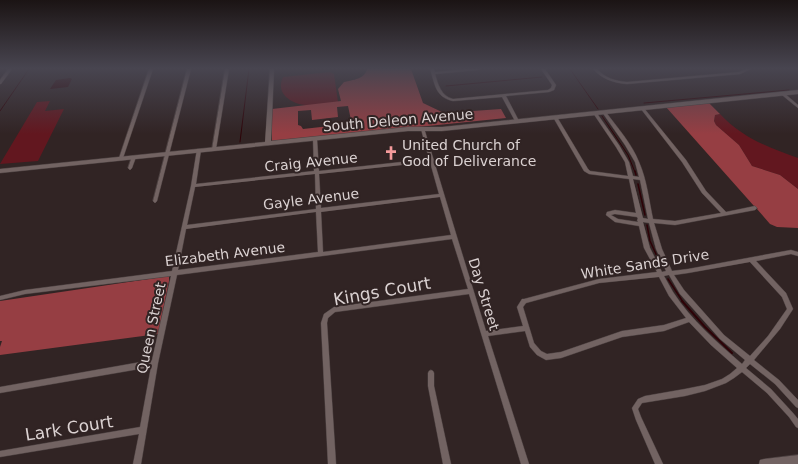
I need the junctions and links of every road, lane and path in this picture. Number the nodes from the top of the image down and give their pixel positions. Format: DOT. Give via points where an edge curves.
graph roads {
  1 [pos="144,91"];
  2 [pos="184,91"];
  3 [pos="223,91"];
  4 [pos="271,91"];
  5 [pos="440,91"];
  6 [pos="547,91"];
  7 [pos="798,92"];
  8 [pos="783,94"];
  9 [pos="503,96"];
  10 [pos="798,107"];
  11 [pos="642,108"];
  12 [pos="604,112"];
  13 [pos="595,113"];
  14 [pos="555,117"];
  15 [pos="517,121"];
  16 [pos="423,130"];
  17 [pos="315,139"];
  18 [pos="268,143"];
  19 [pos="214,149"];
  20 [pos="199,150"];
  21 [pos="168,154"];
  22 [pos="134,157"];
  23 [pos="121,158"];
  24 [pos="432,160"];
  25 [pos="130,168"];
  26 [pos="0,171"];
  27 [pos="317,172"];
  28 [pos="631,178"];
  29 [pos="642,179"];
  30 [pos="193,186"];
  31 [pos="442,195"];
  32 [pos="155,201"];
  33 [pos="755,208"];
  34 [pos="319,210"];
  35 [pos="724,213"];
  36 [pos="639,220"];
  37 [pos="651,221"];
  38 [pos="184,227"];
  39 [pos="454,237"];
  40 [pos="321,254"];
  41 [pos="798,254"];
  42 [pos="752,260"];
  43 [pos="174,273"];
  44 [pos="670,273"];
  45 [pos="659,274"];
  46 [pos="471,291"];
  47 [pos="0,298"];
  48 [pos="690,319"];
  49 [pos="526,328"];
  50 [pos="484,334"];
  51 [pos="749,360"];
  52 [pos="155,363"];
  53 [pos="741,368"];
  54 [pos="431,373"];
  55 [pos="0,390"];
  56 [pos="798,405"];
  57 [pos="798,425"];
  58 [pos="143,430"];
  59 [pos="0,454"];
  60 [pos="798,460"];
  61 [pos="137,464"];
  62 [pos="332,464"];
  63 [pos="447,464"];
  64 [pos="525,464"];
  65 [pos="659,464"];
  66 [pos="764,464"];
  1 -- 23 [label="street"];
  2 -- 21 [label="street"];
  3 -- 19 [label="street"];
  4 -- 18 [label="street"];
  5 -- 9 [label="street" via="447,100"];
  6 -- 9 [label="street"];
  7 -- 8 [label="street, South Deleon Avenue"];
  8 -- 10 [label="street"];
  8 -- 11 [label="street, South Deleon Avenue"];
  9 -- 15 [label="street"];
  11 -- 12 [label="street, South Deleon Avenue"];
  11 -- 35 [label="street" via="684,161 704,192"];
  12 -- 13 [label="street, South Deleon Avenue"];
  12 -- 29 [label="street" via="627,144 637,162"];
  13 -- 14 [label="street, South Deleon Avenue"];
  13 -- 28 [label="street" via="627,162"];
  14 -- 15 [label="street, South Deleon Avenue"];
  14 -- 28 [label="street" via="586,170"];
  15 -- 16 [label="street, South Deleon Avenue"];
  16 -- 17 [label="street, South Deleon Avenue" via="408,129"];
  16 -- 24 [label="street, Day Street"];
  17 -- 18 [label="street, South Deleon Avenue"];
  17 -- 27 [label="street"];
  18 -- 19 [label="street, South Deleon Avenue"];
  19 -- 20 [label="street, South Deleon Avenue"];
  20 -- 21 [label="street, South Deleon Avenue"];
  20 -- 30 [label="street, Queen Street"];
  21 -- 22 [label="street, South Deleon Avenue"];
  21 -- 32 [label="street"];
  22 -- 23 [label="street, South Deleon Avenue"];
  22 -- 25 [label="street"];
  23 -- 26 [label="street, South Deleon Avenue"];
  24 -- 27 [label="street, Craig Avenue"];
  24 -- 31 [label="street, Day Street"];
  27 -- 30 [label="street, Craig Avenue"];
  27 -- 34 [label="street"];
  28 -- 29 [label="street"];
  28 -- 36 [label="street"];
  29 -- 37 [label="street"];
  30 -- 38 [label="street, Queen Street"];
  31 -- 34 [label="street, Gayle Avenue"];
  31 -- 39 [label="street, Day Street"];
  33 -- 35 [label="street"];
  34 -- 38 [label="street, Gayle Avenue"];
  34 -- 40 [label="street"];
  35 -- 37 [label="street" via="675,223"];
  36 -- 36 [label="street" via="617,221 608,215 615,212"];
  36 -- 37 [label="street"];
  36 -- 45 [label="street" via="647,248"];
  37 -- 44 [label="street" via="659,249"];
  38 -- 43 [label="street, Queen Street"];
  39 -- 40 [label="street, Elizabeth Avenue"];
  39 -- 46 [label="street, Day Street"];
  40 -- 43 [label="street, Elizabeth Avenue"];
  41 -- 42 [label="street, White Sands Drive" via="791,252"];
  42 -- 44 [label="street, White Sands Drive"];
  42 -- 51 [label="street" via="784,295 790,309 784,320"];
  43 -- 47 [label="street, Elizabeth Avenue" via="25,292"];
  43 -- 52 [label="street, Queen Street"];
  44 -- 45 [label="street, White Sands Drive"];
  44 -- 51 [label="street" via="700,314"];
  45 -- 48 [label="street"];
  45 -- 49 [label="street, White Sands Drive" via="587,284 524,301 520,307"];
  46 -- 50 [label="street, Day Street"];
  46 -- 62 [label="street, Kings Court" via="334,310 326,316 324,323"];
  48 -- 49 [label="street, White Sands Drive" via="664,328 622,334 561,355 546,357 538,353 532,345"];
  48 -- 53 [label="street" via="713,344"];
  49 -- 50 [label="street"];
  50 -- 64 [label="street, Day Street"];
  51 -- 53 [label="street"];
  51 -- 56 [label="street" via="777,382"];
  52 -- 55 [label="street"];
  52 -- 58 [label="street, Queen Street"];
  53 -- 57 [label="street" via="769,391"];
  53 -- 65 [label="street" via="725,381 705,388 645,399 637,403 635,408 638,418"];
  54 -- 63 [label="street"];
  58 -- 59 [label="street, Lark Court"];
  58 -- 61 [label="street, Queen Street"];
  60 -- 66 [label="street"];
}
